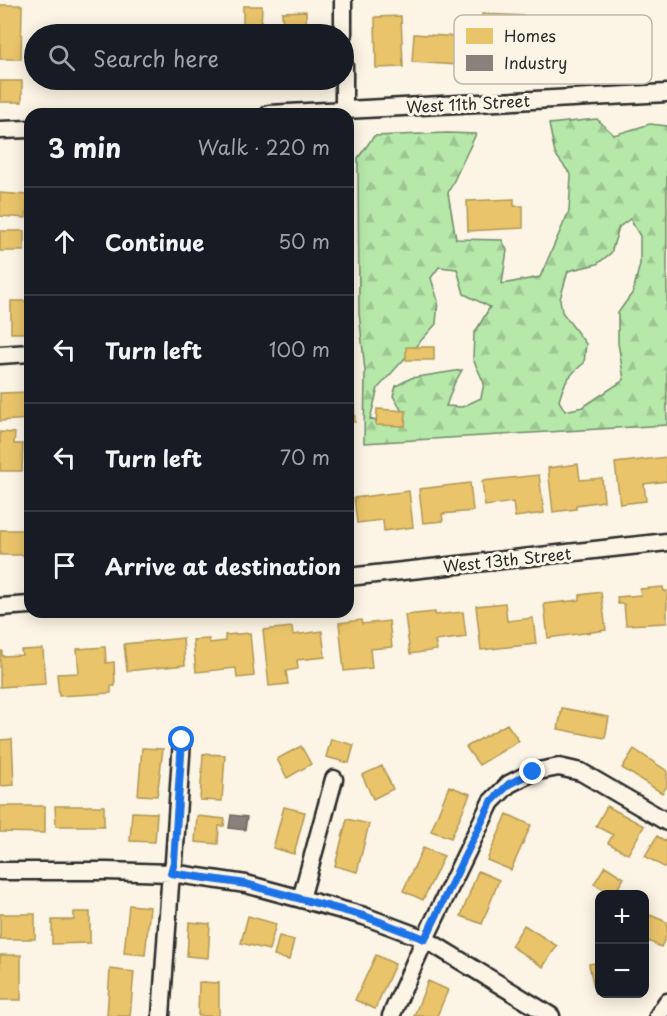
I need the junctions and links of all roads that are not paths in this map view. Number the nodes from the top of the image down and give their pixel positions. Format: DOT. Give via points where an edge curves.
graph roads {
  1 [pos="343,0"];
  2 [pos="343,24"];
  3 [pos="344,90"];
  4 [pos="667,93"];
  5 [pos="344,108"];
  6 [pos="354,111"];
  7 [pos="24,129"];
  8 [pos="0,130"];
  9 [pos="24,353"];
  10 [pos="0,355"];
  11 [pos="667,542"];
  12 [pos="354,576"];
  13 [pos="24,605"];
  14 [pos="0,607"];
  15 [pos="182,740"];
  16 [pos="334,779"];
  17 [pos="667,822"];
  18 [pos="0,871"];
  19 [pos="171,873"];
  20 [pos="301,899"];
  21 [pos="425,939"];
  22 [pos="667,1002"];
  23 [pos="161,1016"];
  24 [pos="391,1016"];
  25 [pos="551,1016"];
  26 [pos="658,1016"];
  1 -- 2 [label="street"];
  3 -- 5 [label="street"];
  4 -- 6 [label="street, West 11th Street"];
  7 -- 8 [label="street"];
  9 -- 10 [label="street"];
  11 -- 12 [label="street, West 13th Street"];
  13 -- 14 [label="street"];
  15 -- 19 [label="street"];
  16 -- 20 [label="street"];
  17 -- 21 [label="street" via="581,771 559,767 533,772 509,784 491,802"];
  18 -- 19 [label="street"];
  19 -- 20 [label="street" via="246,884"];
  19 -- 23 [label="street"];
  20 -- 21 [label="street" via="364,916"];
  21 -- 24 [label="street"];
  21 -- 25 [label="street"];
  22 -- 26 [label="street"];
}
